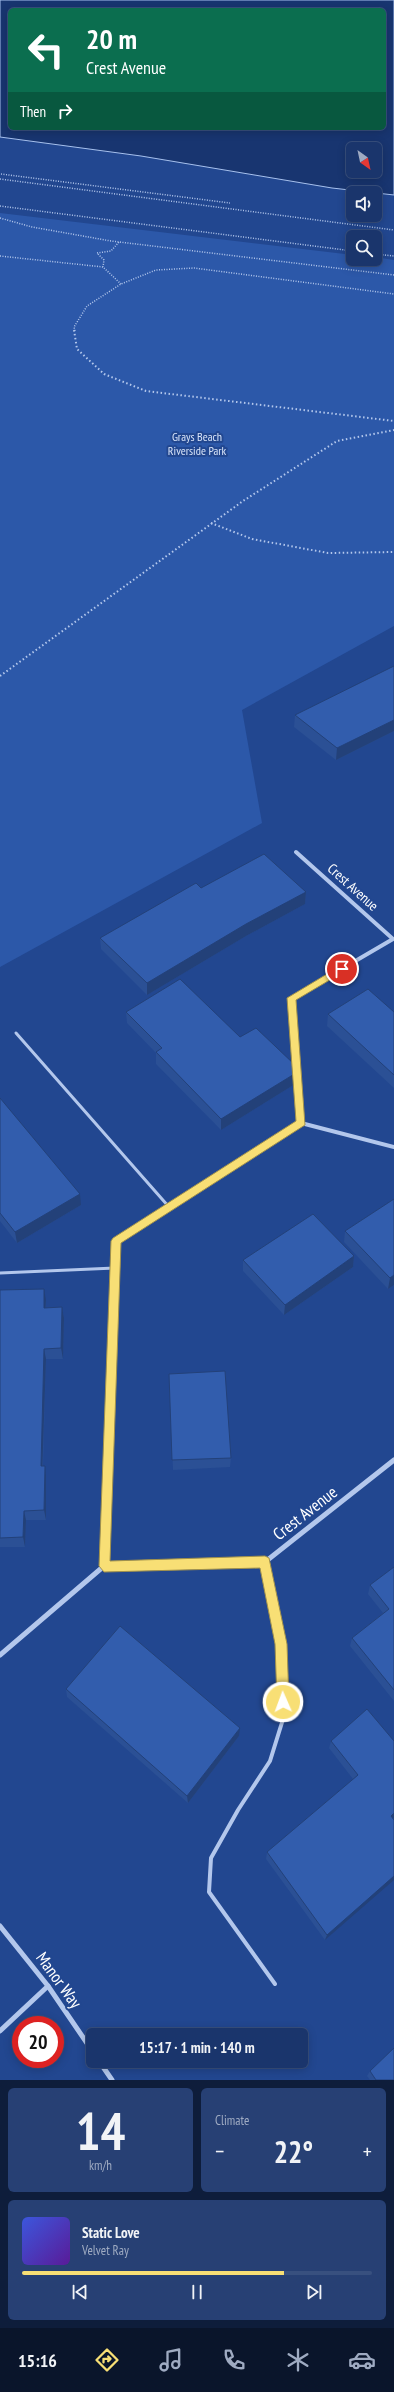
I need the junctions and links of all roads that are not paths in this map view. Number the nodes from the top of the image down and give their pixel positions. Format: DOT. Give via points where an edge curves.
graph roads {
  1 [pos="296,852"];
  2 [pos="16,1033"];
  3 [pos="301,1122"];
  4 [pos="394,1147"];
  5 [pos="169,1207"];
  6 [pos="115,1268"];
  7 [pos="0,1273"];
  8 [pos="394,1460"];
  9 [pos="265,1562"];
  10 [pos="104,1566"];
  11 [pos="0,1655"];
  12 [pos="0,1926"];
  13 [pos="275,1984"];
  14 [pos="48,1986"];
  15 [pos="0,2031"];
  16 [pos="86,2042"];
  17 [pos="104,2068"];
  18 [pos="112,2080"];
  1 -- 3 [label="street, Crest Avenue" via="392,939 292,998"];
  2 -- 5 [label="lane"];
  3 -- 4 [label="street"];
  3 -- 5 [label="street"];
  5 -- 6 [label="street" via="116,1241"];
  6 -- 7 [label="lane"];
  6 -- 10 [label="street"];
  8 -- 9 [label="street, Crest Avenue"];
  9 -- 10 [label="street"];
  9 -- 13 [label="lane" via="281,1644 284,1716 270,1761 210,1858 209,1892"];
  10 -- 11 [label="street"];
  12 -- 14 [label="street, Manor Way"];
  14 -- 15 [label="street"];
  14 -- 16 [label="street, Manor Way"];
  17 -- 18 [label="street"];
}
